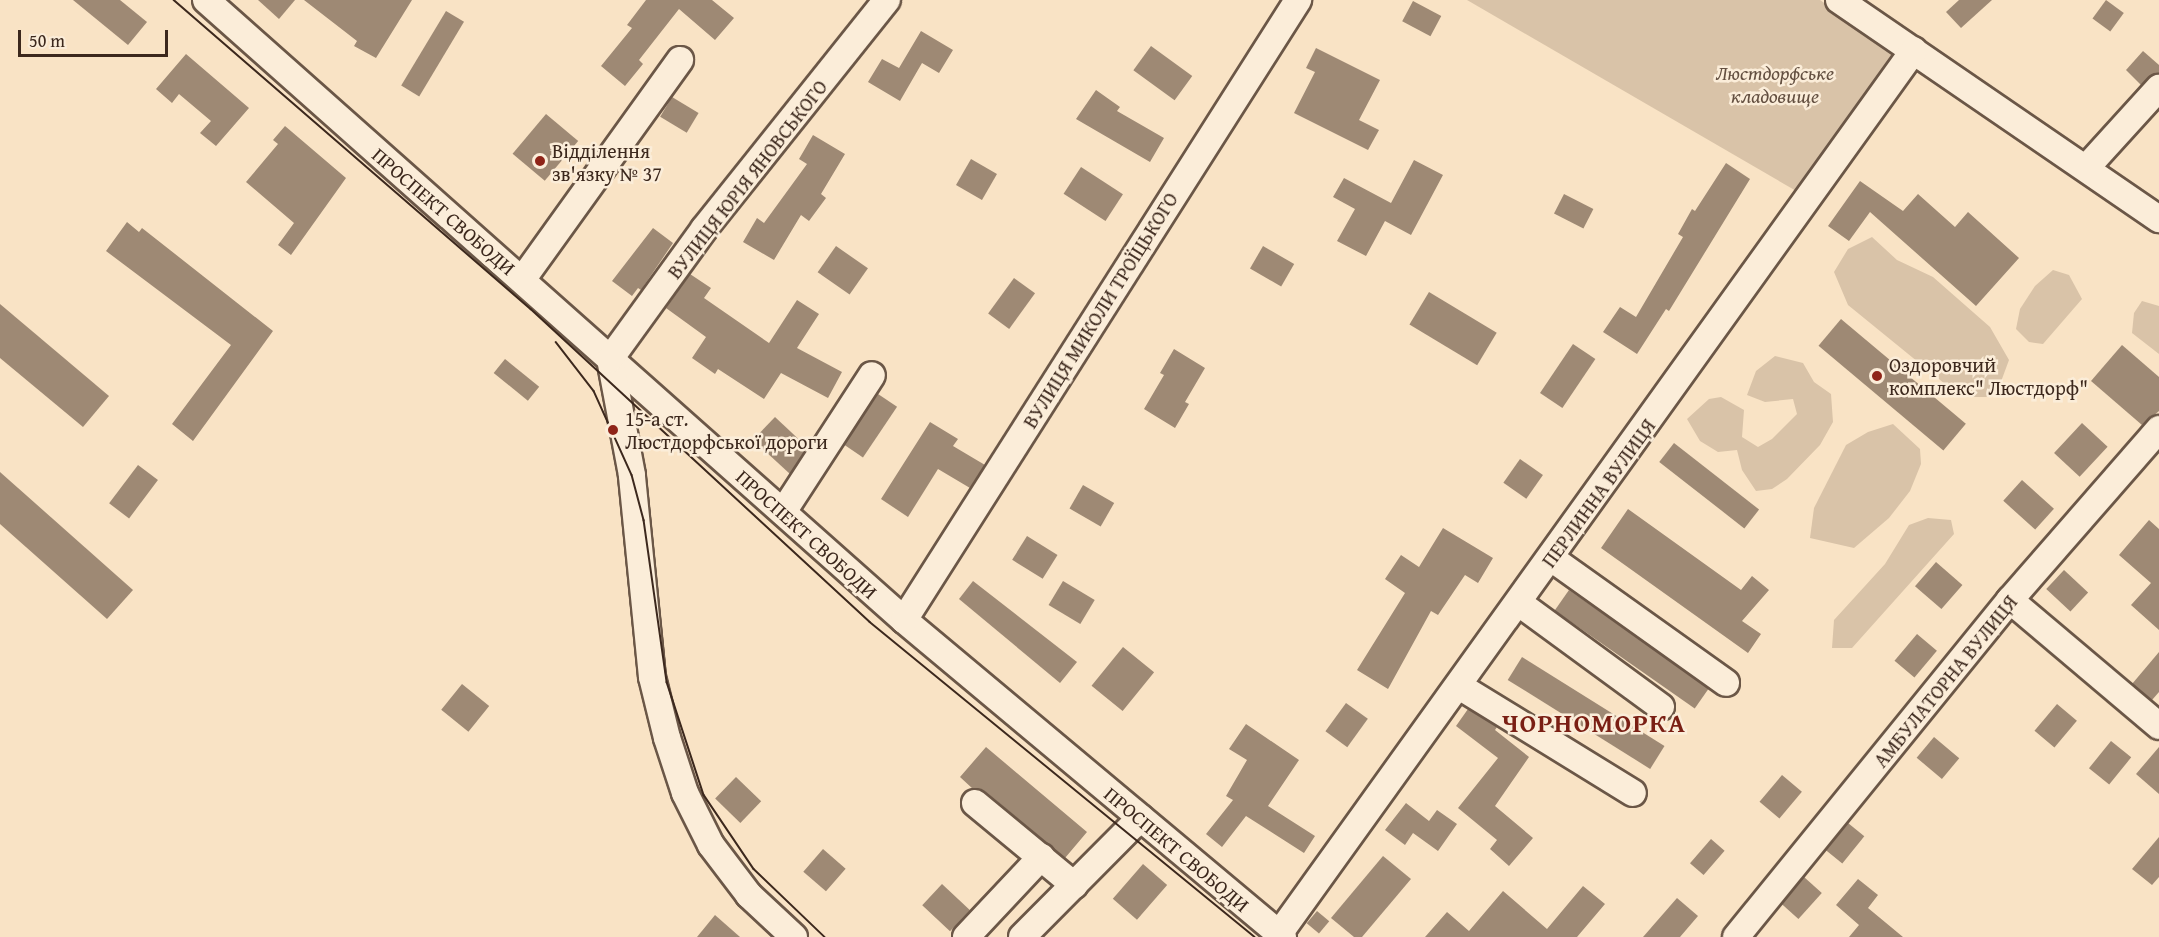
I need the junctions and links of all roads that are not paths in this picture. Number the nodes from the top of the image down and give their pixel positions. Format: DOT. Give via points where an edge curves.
graph roads {
  1 [pos="206,0"];
  2 [pos="1298,0"];
  3 [pos="1839,0"];
  4 [pos="876,5"];
  5 [pos="1914,51"];
  6 [pos="680,60"];
  7 [pos="2159,88"];
  8 [pos="2086,167"];
  9 [pos="2159,219"];
  10 [pos="522,280"];
  11 [pos="610,359"];
  12 [pos="872,375"];
  13 [pos="2159,429"];
  14 [pos="783,512"];
  15 [pos="1551,558"];
  16 [pos="2010,600"];
  17 [pos="1520,603"];
  18 [pos="904,620"];
  19 [pos="1726,683"];
  20 [pos="1460,686"];
  21 [pos="1661,707"];
  22 [pos="2159,726"];
  23 [pos="1633,793"];
  24 [pos="975,803"];
  25 [pos="1140,818"];
  26 [pos="1041,857"];
  27 [pos="1074,885"];
  28 [pos="1743,934"];
  29 [pos="1281,935"];
  30 [pos="794,937"];
  31 [pos="966,937"];
  32 [pos="1022,937"];
  1 -- 10 [label="street, ПРОСПЕКТ СВОБОДИ"];
  2 -- 18 [label="street, ВУЛИЦЯ МИКОЛИ ТРОЇЦЬКОГО"];
  3 -- 5 [label="street"];
  4 -- 11 [label="street, ВУЛИЦЯ ЮРІЯ ЯНОВСЬКОГО"];
  5 -- 8 [label="street"];
  5 -- 15 [label="street, ПЕРЛИННА ВУЛИЦЯ"];
  6 -- 10 [label="street"];
  7 -- 8 [label="street"];
  8 -- 9 [label="street"];
  10 -- 11 [label="street, ПРОСПЕКТ СВОБОДИ"];
  11 -- 14 [label="street, ПРОСПЕКТ СВОБОДИ"];
  11 -- 30 [label="street" via="632,475 652,677 667,738 685,793 711,845 749,895"];
  12 -- 14 [label="street"];
  13 -- 16 [label="street, АМБУЛАТОРНА ВУЛИЦЯ"];
  14 -- 18 [label="street, ПРОСПЕКТ СВОБОДИ"];
  15 -- 17 [label="street, ПЕРЛИННА ВУЛИЦЯ"];
  15 -- 19 [label="street"];
  16 -- 22 [label="street"];
  16 -- 28 [label="street, АМБУЛАТОРНА ВУЛИЦЯ"];
  17 -- 20 [label="street, ПЕРЛИННА ВУЛИЦЯ"];
  17 -- 21 [label="street"];
  18 -- 25 [label="street, ПРОСПЕКТ СВОБОДИ"];
  20 -- 23 [label="street"];
  20 -- 29 [label="street, ПЕРЛИННА ВУЛИЦЯ"];
  24 -- 26 [label="street"];
  25 -- 27 [label="street"];
  25 -- 29 [label="street, ПРОСПЕКТ СВОБОДИ"];
  26 -- 27 [label="street"];
  26 -- 31 [label="street"];
  27 -- 32 [label="street"];
}
